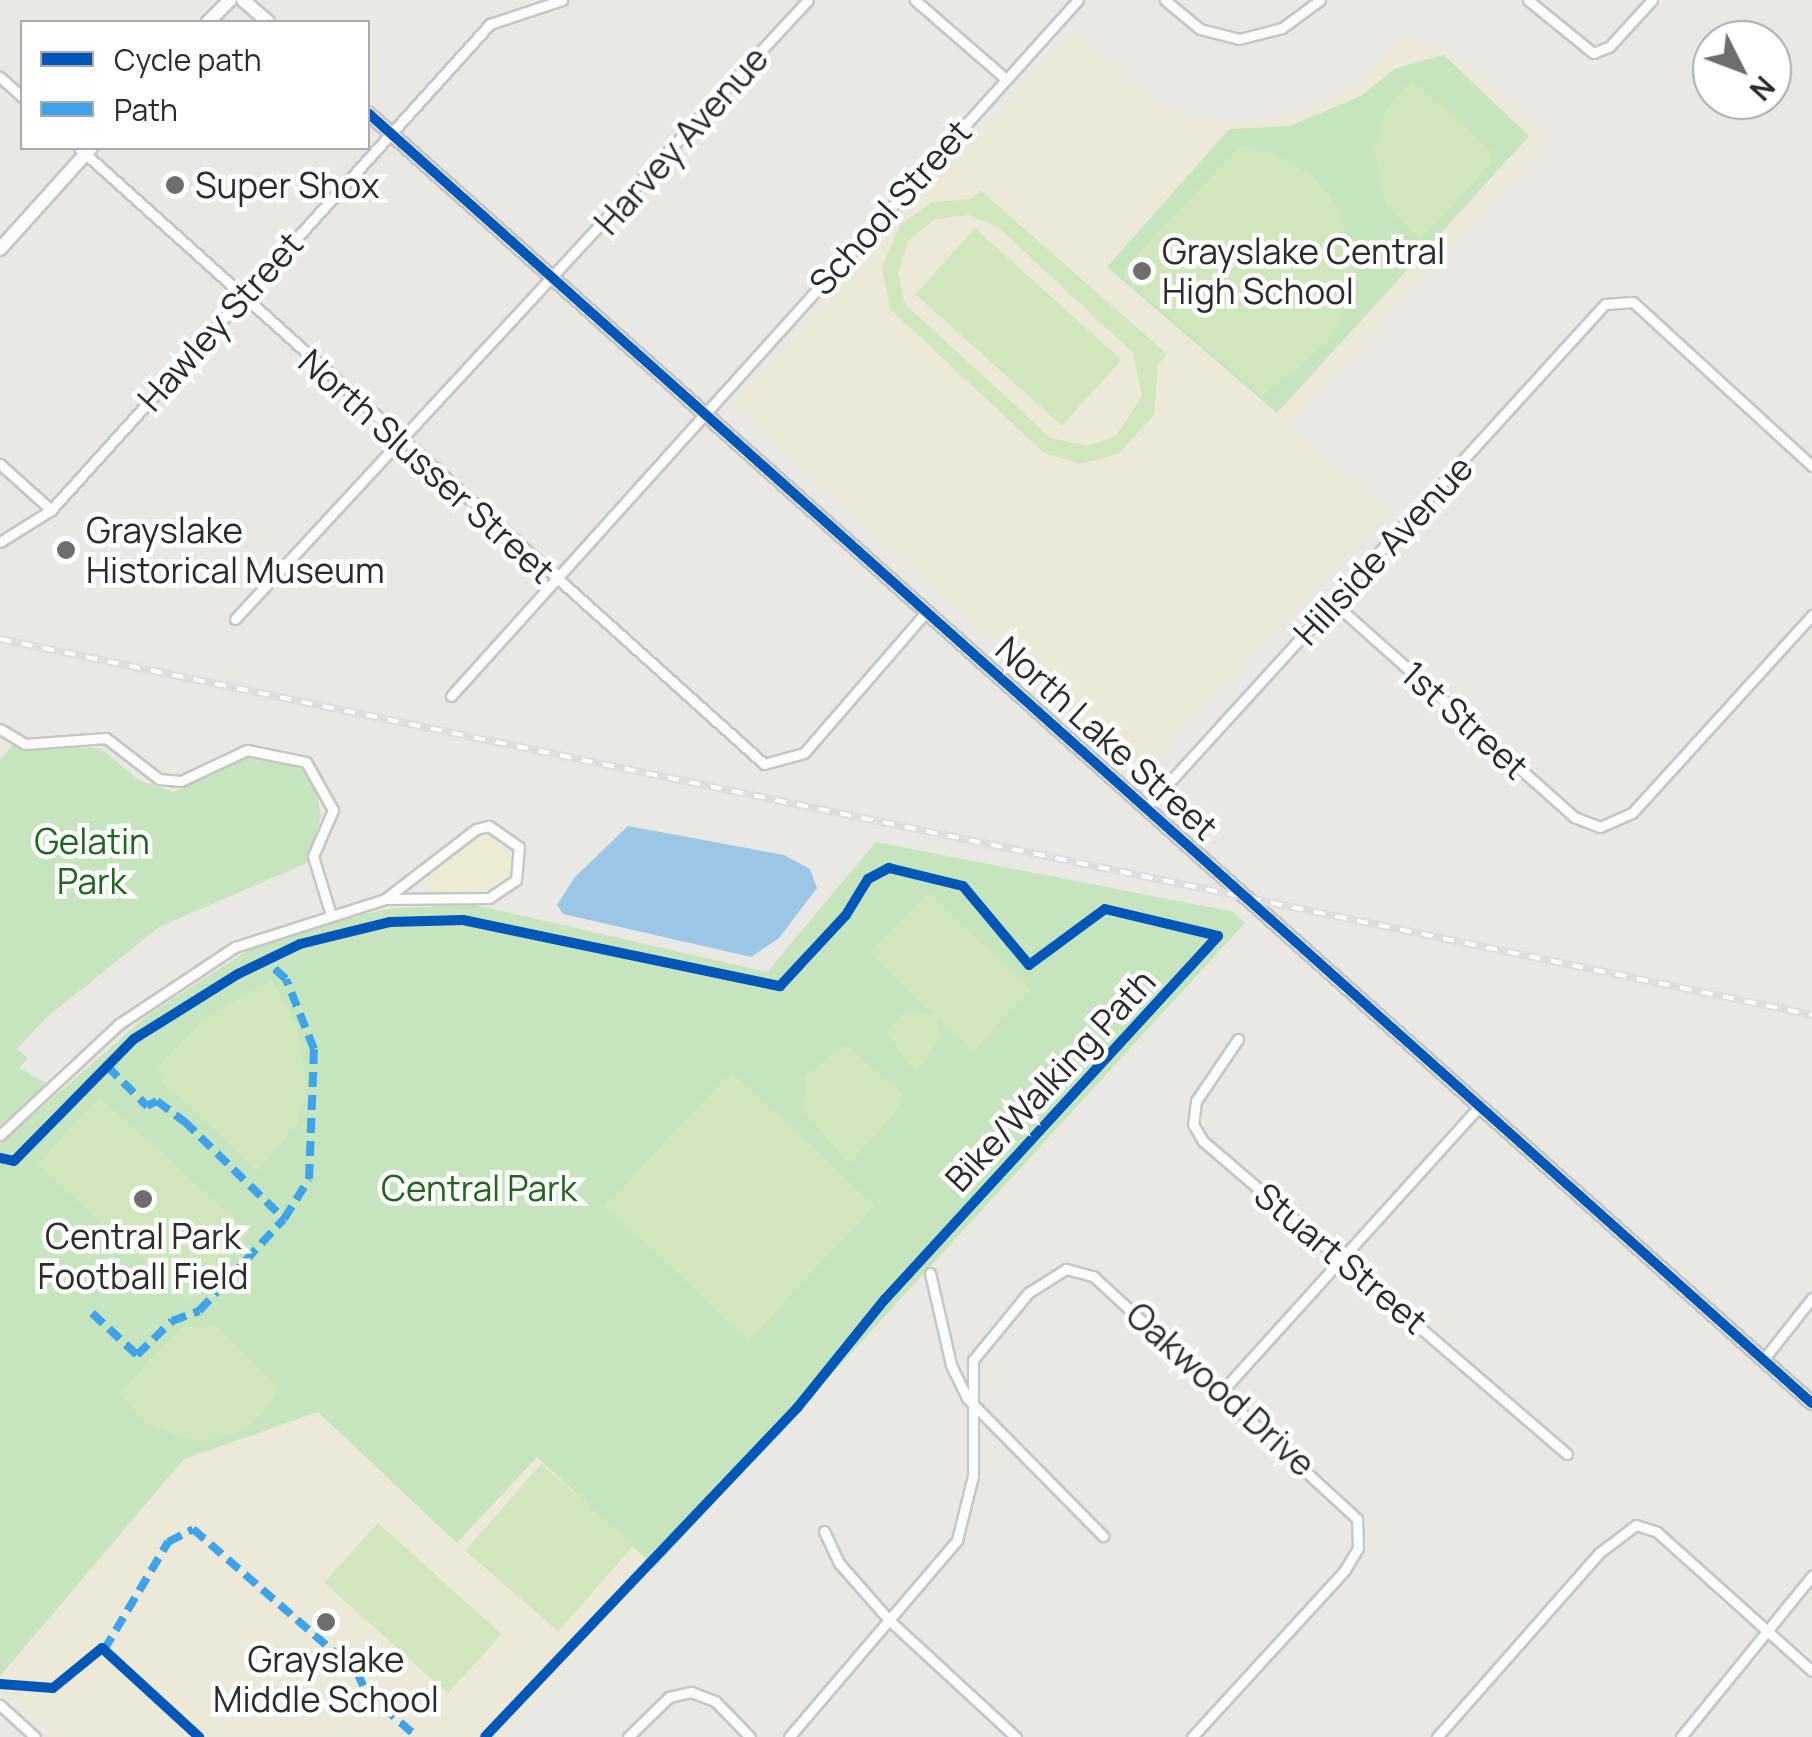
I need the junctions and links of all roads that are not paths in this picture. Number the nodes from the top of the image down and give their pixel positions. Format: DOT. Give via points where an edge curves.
graph roads {
  1 [pos="230,0"];
  2 [pos="243,0"];
  3 [pos="562,0"];
  4 [pos="808,0"];
  5 [pos="915,0"];
  6 [pos="1078,0"];
  7 [pos="1165,0"];
  8 [pos="1320,0"];
  9 [pos="1528,0"];
  10 [pos="1652,0"];
  11 [pos="210,20"];
  12 [pos="266,20"];
  13 [pos="0,77"];
  14 [pos="1006,80"];
  15 [pos="20,95"];
  16 [pos="370,115"];
  17 [pos="389,132"];
  18 [pos="85,150"];
  19 [pos="0,248"];
  20 [pos="552,278"];
  21 [pos="241,299"];
  22 [pos="702,413"];
  23 [pos="398,441"];
  24 [pos="0,464"];
  25 [pos="1812,466"];
  26 [pos="50,510"];
  27 [pos="0,542"];
  28 [pos="552,580"];
  29 [pos="1334,603"];
  30 [pos="926,612"];
  31 [pos="1812,614"];
  32 [pos="235,620"];
  33 [pos="451,696"];
  34 [pos="0,729"];
  35 [pos="1144,809"];
  36 [pos="385,899"];
  37 [pos="330,912"];
  38 [pos="1238,1039"];
  39 [pos="1480,1106"];
  40 [pos="0,1134"];
  41 [pos="1346,1257"];
  42 [pos="930,1272"];
  43 [pos="1812,1298"];
  44 [pos="1763,1360"];
  45 [pos="1224,1389"];
  46 [pos="968,1398"];
  47 [pos="1812,1403"];
  48 [pos="1567,1454"];
  49 [pos="824,1531"];
  50 [pos="1103,1536"];
  51 [pos="1812,1576"];
  52 [pos="889,1620"];
  53 [pos="1768,1632"];
  54 [pos="1812,1671"];
  55 [pos="0,1705"];
  56 [pos="35,1737"];
  57 [pos="628,1737"];
  58 [pos="750,1737"];
  59 [pos="788,1737"];
  60 [pos="1016,1737"];
  61 [pos="1192,1737"];
  62 [pos="1437,1737"];
  63 [pos="1681,1737"];
  1 -- 11 [label="street"];
  2 -- 12 [label="street"];
  3 -- 17 [label="street, Hawley Street" via="498,17"];
  4 -- 20 [label="street, Harvey Avenue"];
  5 -- 14 [label="street"];
  6 -- 14 [label="street, School Street"];
  7 -- 8 [label="street" via="1200,29 1239,39 1282,28"];
  9 -- 10 [label="street" via="1584,50 1600,52"];
  13 -- 15 [label="street"];
  14 -- 22 [label="street, School Street"];
  16 -- 17 [label="street, North Lake Street"];
  17 -- 20 [label="street, North Lake Street"];
  17 -- 21 [label="street, Hawley Street"];
  18 -- 19 [label="street"];
  18 -- 21 [label="street, North Slusser Street"];
  20 -- 22 [label="street, North Lake Street"];
  20 -- 23 [label="street, Harvey Avenue"];
  21 -- 23 [label="street, North Slusser Street"];
  21 -- 26 [label="street, Hawley Street"];
  22 -- 28 [label="street, School Street"];
  22 -- 30 [label="street, North Lake Street"];
  23 -- 28 [label="street, North Slusser Street"];
  23 -- 32 [label="street, Harvey Avenue"];
  24 -- 26 [label="street"];
  25 -- 29 [label="street, Hillside Avenue" via="1624,298 1604,304"];
  26 -- 27 [label="street, Hawley Street"];
  28 -- 30 [label="street, North Slusser Street" via="746,754 776,766 804,752"];
  28 -- 33 [label="street, School Street"];
  29 -- 31 [label="street, 1st Street" via="1574,817 1600,828 1632,813"];
  29 -- 35 [label="street, Hillside Avenue"];
  30 -- 35 [label="street, North Lake Street"];
  34 -- 37 [label="street" via="25,744 106,738 158,779 181,781 247,750 306,762 333,810 313,856"];
  35 -- 39 [label="street, North Lake Street"];
  36 -- 36 [label="street" via="476,829 490,826 519,847 516,880 489,898"];
  36 -- 37 [label="street"];
  37 -- 40 [label="street" via="235,947 172,986 97,1042"];
  38 -- 41 [label="street, Stuart Street" via="1196,1101 1193,1124 1225,1162"];
  39 -- 41 [label="street"];
  39 -- 44 [label="street, North Lake Street"];
  41 -- 45 [label="street"];
  41 -- 48 [label="street, Stuart Street"];
  42 -- 46 [label="street" via="951,1365"];
  43 -- 44 [label="street"];
  44 -- 47 [label="street, North Lake Street"];
  45 -- 46 [label="street, Oakwood Drive" via="1093,1276 1066,1269 1028,1293 986,1340 973,1360"];
  45 -- 61 [label="street, Oakwood Drive" via="1345,1500 1359,1529 1345,1570"];
  46 -- 50 [label="street"];
  46 -- 52 [label="street" via="969,1508 957,1540"];
  49 -- 52 [label="street" via="840,1563"];
  51 -- 53 [label="street"];
  52 -- 59 [label="street"];
  52 -- 60 [label="street"];
  53 -- 54 [label="street"];
  53 -- 62 [label="street" via="1657,1532 1636,1525 1599,1553"];
  53 -- 63 [label="street"];
  55 -- 56 [label="street"];
  57 -- 58 [label="street" via="668,1697 691,1692 715,1701"];
}
